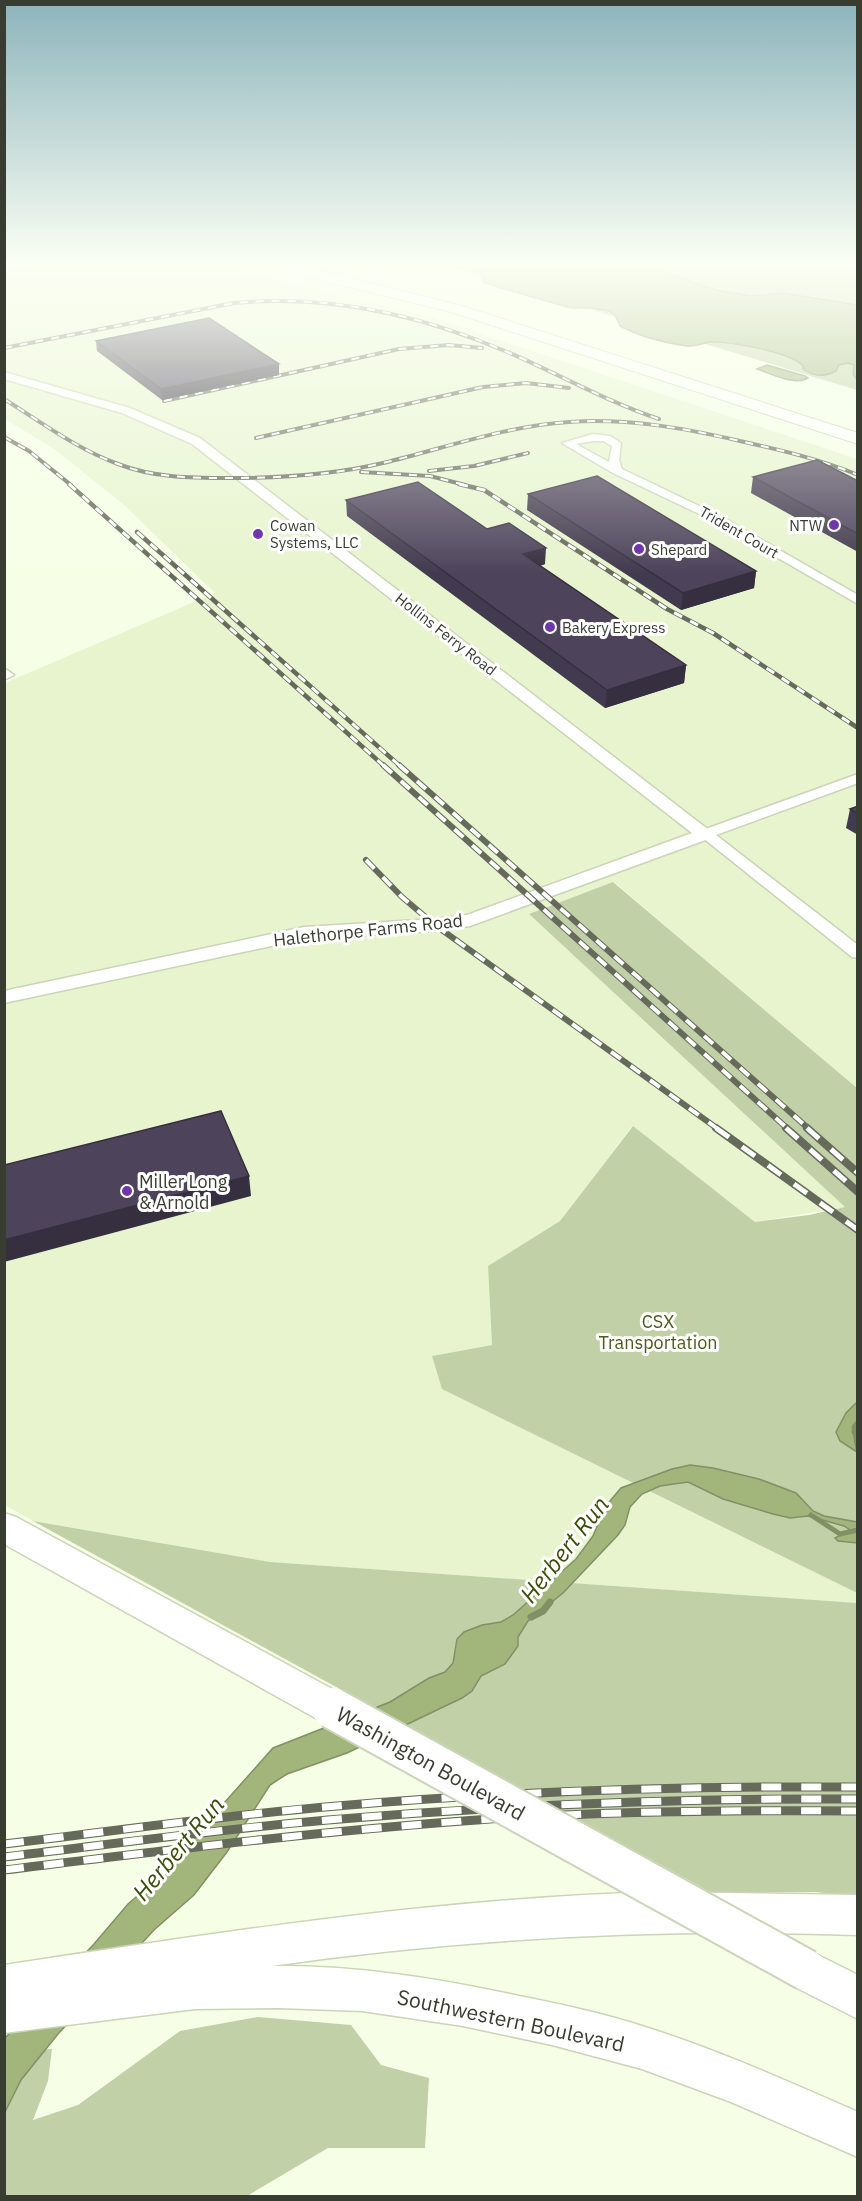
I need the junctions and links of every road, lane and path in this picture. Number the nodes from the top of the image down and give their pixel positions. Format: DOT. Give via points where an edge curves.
graph roads {
  1 [pos="641,369"];
  2 [pos="682,369"];
  3 [pos="4,375"];
  4 [pos="858,425"];
  5 [pos="858,439"];
  6 [pos="617,471"];
  7 [pos="858,600"];
  8 [pos="858,778"];
  9 [pos="705,834"];
  10 [pos="858,953"];
  11 [pos="4,997"];
  12 [pos="4,1527"];
  13 [pos="858,1915"];
  14 [pos="116,1983"];
  15 [pos="22,1996"];
  16 [pos="858,1998"];
  17 [pos="858,2135"];
  1 -- 5 [label="highway"];
  2 -- 4 [label="highway"];
  3 -- 9 [label="street, Hollins Ferry Road" via="113,404 196,441"];
  6 -- 6 [label="street, Trident Court" via="609,466 567,443 594,438 614,442"];
  6 -- 7 [label="street, Trident Court" via="709,514"];
  8 -- 9 [label="street, Halethorpe Farms Road"];
  9 -- 10 [label="street, Hollins Ferry Road"];
  9 -- 11 [label="street, Halethorpe Farms Road" via="470,920 304,933"];
  12 -- 16 [label="main road, Washington Boulevard, bridge"];
  13 -- 14 [label="main road, Southwestern Boulevard" via="758,1912 460,1923 349,1935"];
  14 -- 15 [label="main road, Southwestern Boulevard"];
  14 -- 17 [label="main road, Southwestern Boulevard" via="362,1990 463,2005 642,2047 737,2082"];
}
